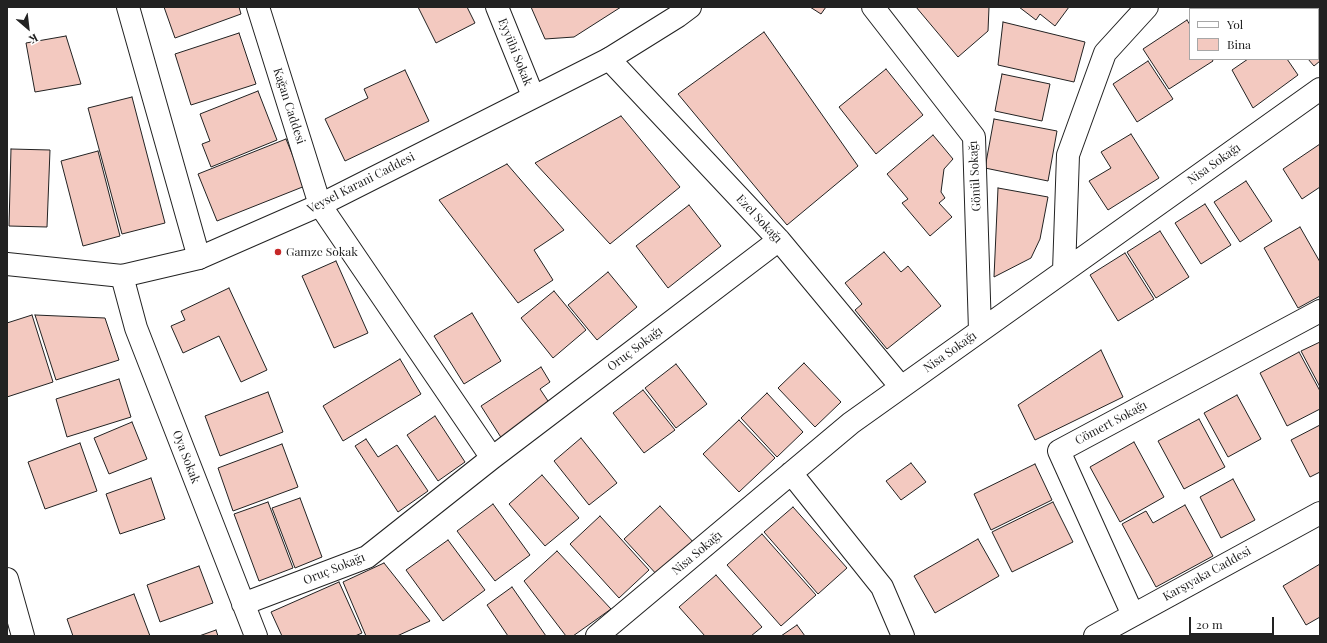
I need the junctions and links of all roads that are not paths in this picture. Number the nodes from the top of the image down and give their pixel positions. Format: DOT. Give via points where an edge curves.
graph roads {
  1 [pos="128,7"];
  2 [pos="258,7"];
  3 [pos="497,7"];
  4 [pos="690,7"];
  5 [pos="873,7"];
  6 [pos="1147,7"];
  7 [pos="609,59"];
  8 [pos="1320,89"];
  9 [pos="533,96"];
  10 [pos="320,205"];
  11 [pos="779,240"];
  12 [pos="199,258"];
  13 [pos="7,264"];
  14 [pos="1064,271"];
  15 [pos="122,276"];
  16 [pos="1320,311"];
  17 [pos="980,331"];
  18 [pos="901,387"];
  19 [pos="492,458"];
  20 [pos="791,473"];
  21 [pos="1320,513"];
  22 [pos="7,579"];
  23 [pos="243,604"];
  24 [pos="1133,615"];
  25 [pos="23,636"];
  26 [pos="256,636"];
  27 [pos="597,636"];
  28 [pos="903,636"];
  29 [pos="1095,636"];
  1 -- 12 [label="street"];
  2 -- 10 [label="street, Kağan Caddesi"];
  3 -- 9 [label="street, Eyyübi Sokak"];
  4 -- 7 [label="street, Veysel Karani Caddesi"];
  5 -- 17 [label="street, Gönül Sokağı" via="974,137"];
  6 -- 14 [label="street" via="1105,53 1068,155"];
  7 -- 9 [label="street, Veysel Karani Caddesi"];
  7 -- 11 [label="street, Ezel Sokağı"];
  8 -- 14 [label="street, Nisa Sokağı"];
  9 -- 10 [label="street, Veysel Karani Caddesi"];
  10 -- 12 [label="street, Veysel Karani Caddesi"];
  10 -- 19 [label="street"];
  11 -- 18 [label="street, Ezel Sokağı"];
  11 -- 19 [label="street, Oruç Sokağı"];
  12 -- 15 [label="street, Veysel Karani Caddesi"];
  13 -- 15 [label="street, Veysel Karani Caddesi"];
  14 -- 17 [label="street, Nisa Sokağı"];
  15 -- 23 [label="street, Oya Sokak" via="136,328"];
  16 -- 24 [label="street, Cömert Sokağı" via="1059,451"];
  17 -- 18 [label="street, Nisa Sokağı"];
  18 -- 20 [label="street, Nisa Sokağı" via="851,423"];
  19 -- 23 [label="street, Oruç Sokağı" via="367,557"];
  20 -- 27 [label="street, Nisa Sokağı"];
  20 -- 28 [label="street" via="882,587"];
  21 -- 24 [label="street, Karşıyaka Caddesi"];
  22 -- 25 [label="street"];
  23 -- 26 [label="street, Oya Sokak"];
  24 -- 29 [label="street, Karşıyaka Caddesi"];
}
